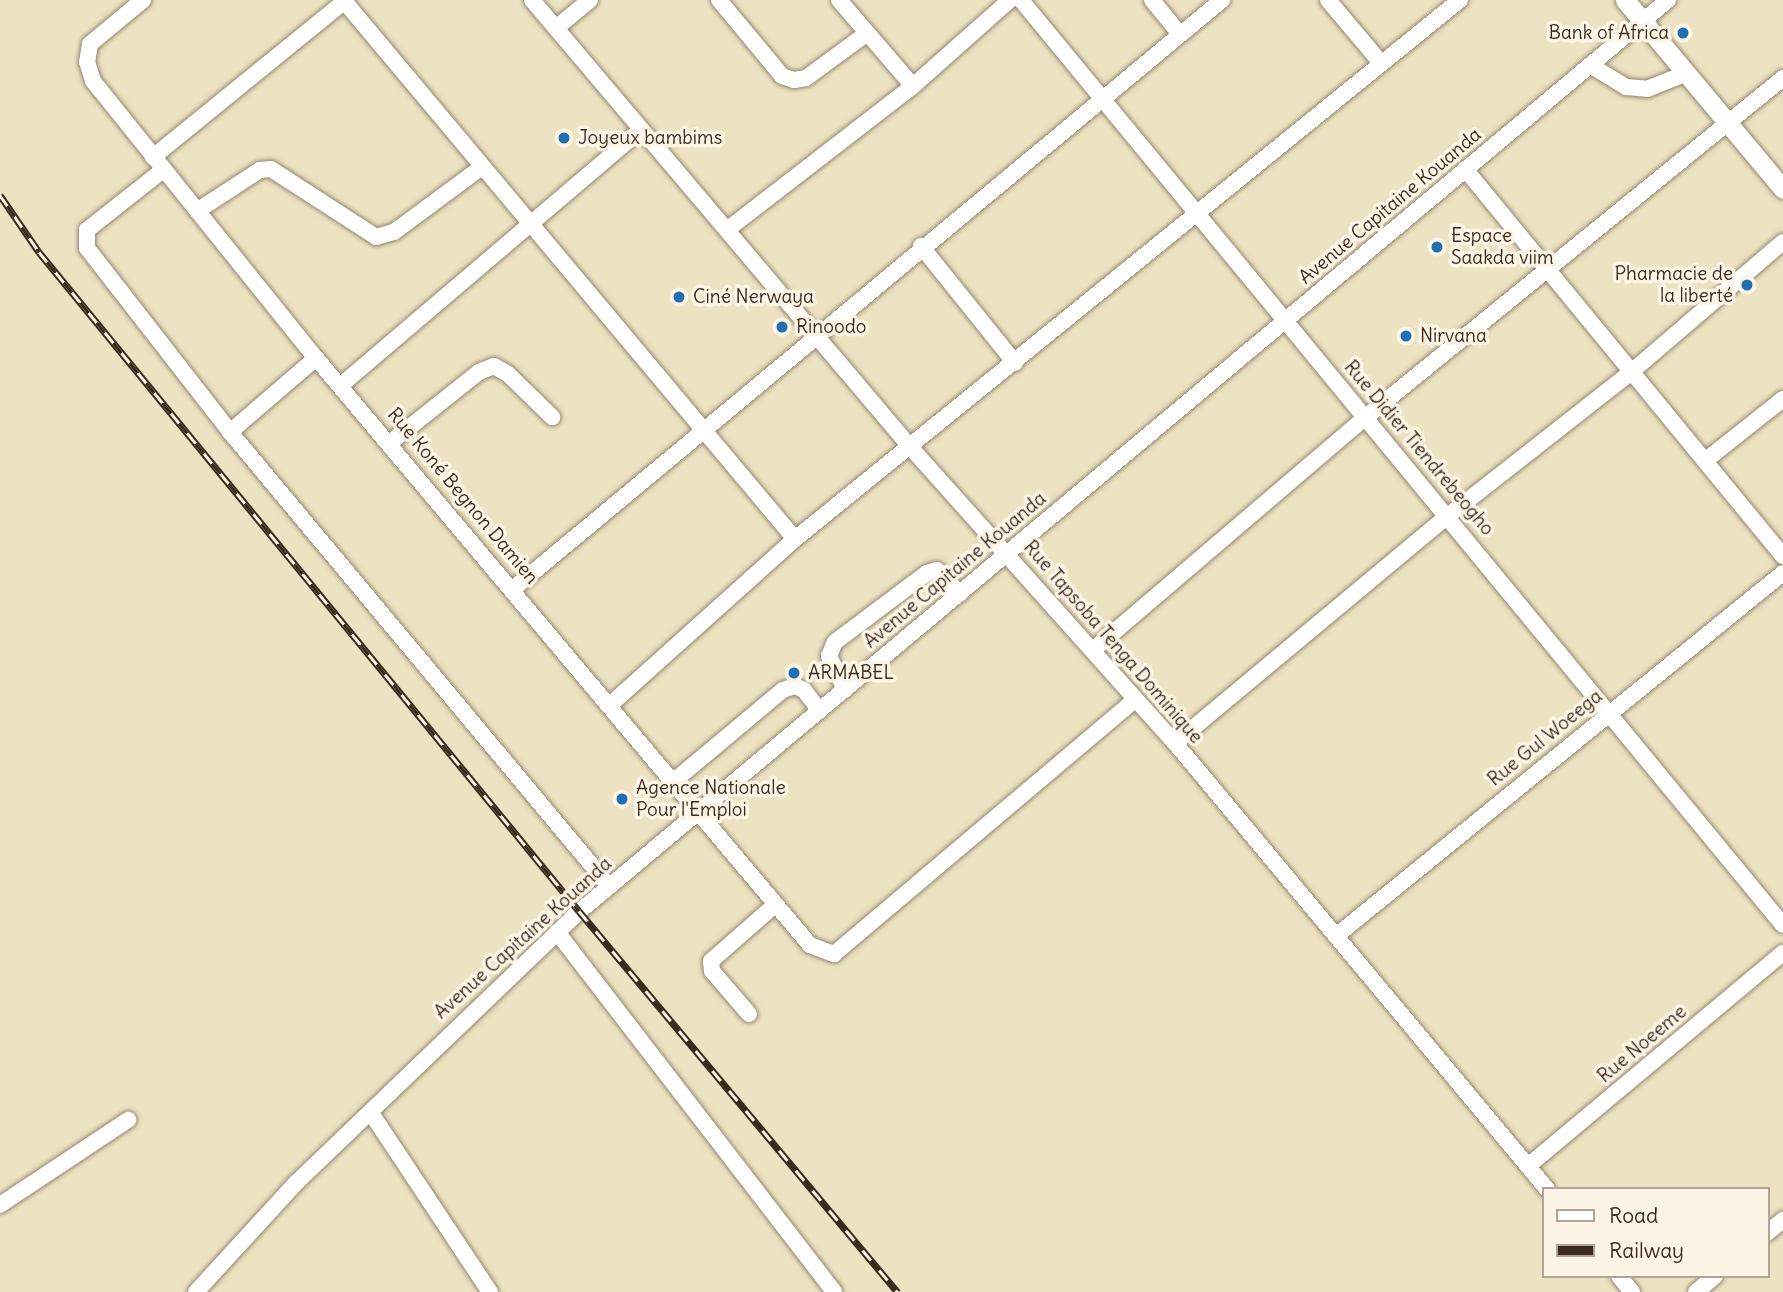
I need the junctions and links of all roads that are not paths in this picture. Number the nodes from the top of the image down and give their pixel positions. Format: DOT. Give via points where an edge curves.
graph roads {
  1 [pos="143,0"];
  2 [pos="532,0"];
  3 [pos="590,0"];
  4 [pos="719,0"];
  5 [pos="839,0"];
  6 [pos="1010,0"];
  7 [pos="1021,0"];
  8 [pos="1152,0"];
  9 [pos="1222,0"];
  10 [pos="1328,0"];
  11 [pos="1460,0"];
  12 [pos="1625,0"];
  13 [pos="1668,0"];
  14 [pos="345,1"];
  15 [pos="1643,21"];
  16 [pos="556,28"];
  17 [pos="1179,33"];
  18 [pos="866,34"];
  19 [pos="1381,63"];
  20 [pos="1590,65"];
  21 [pos="1686,74"];
  22 [pos="1783,78"];
  23 [pos="913,86"];
  24 [pos="1102,96"];
  25 [pos="1729,124"];
  26 [pos="641,130"];
  27 [pos="158,164"];
  28 [pos="482,167"];
  29 [pos="1465,169"];
  30 [pos="1783,189"];
  31 [pos="197,211"];
  32 [pos="1196,216"];
  33 [pos="531,224"];
  34 [pos="728,229"];
  35 [pos="1783,242"];
  36 [pos="921,246"];
  37 [pos="1548,268"];
  38 [pos="1285,321"];
  39 [pos="816,337"];
  40 [pos="316,358"];
  41 [pos="1016,363"];
  42 [pos="1630,373"];
  43 [pos="340,386"];
  44 [pos="1783,398"];
  45 [pos="1367,416"];
  46 [pos="552,417"];
  47 [pos="707,430"];
  48 [pos="230,432"];
  49 [pos="391,442"];
  50 [pos="912,449"];
  51 [pos="1706,460"];
  52 [pos="1449,515"];
  53 [pos="795,539"];
  54 [pos="1007,554"];
  55 [pos="1783,556"];
  56 [pos="1783,573"];
  57 [pos="513,589"];
  58 [pos="960,594"];
  59 [pos="1093,650"];
  60 [pos="845,690"];
  61 [pos="1136,699"];
  62 [pos="611,704"];
  63 [pos="820,711"];
  64 [pos="1610,712"];
  65 [pos="1175,743"];
  66 [pos="674,781"];
  67 [pos="700,813"];
  68 [pos="609,886"];
  69 [pos="776,904"];
  70 [pos="1783,925"];
  71 [pos="557,932"];
  72 [pos="1336,936"];
  73 [pos="1783,953"];
  74 [pos="748,1014"];
  75 [pos="371,1113"];
  76 [pos="128,1121"];
  77 [pos="1528,1166"];
  78 [pos="1545,1187"];
  79 [pos="0,1205"];
  80 [pos="1783,1220"];
  81 [pos="1769,1231"];
  82 [pos="1621,1278"];
  83 [pos="1713,1278"];
  84 [pos="196,1292"];
  85 [pos="490,1292"];
  86 [pos="834,1292"];
  87 [pos="1632,1292"];
  88 [pos="1696,1292"];
  1 -- 27 [label="street, Rue Koné Begnon Damien" via="90,44 87,62 93,81"];
  2 -- 16 [label="street, Rue Tapsoba Tenga Dominique"];
  3 -- 16 [label="street"];
  4 -- 18 [label="street" via="782,76 794,80 806,78"];
  5 -- 18 [label="street"];
  6 -- 23 [label="street"];
  7 -- 24 [label="street, Rue Didier Tiendrebeogho"];
  8 -- 17 [label="street"];
  9 -- 17 [label="street"];
  10 -- 19 [label="street"];
  11 -- 19 [label="street"];
  12 -- 15 [label="main road"];
  13 -- 15 [label="street, Avenue Capitaine Kouanda"];
  14 -- 27 [label="street"];
  14 -- 28 [label="street"];
  15 -- 20 [label="street, Avenue Capitaine Kouanda"];
  15 -- 21 [label="main road"];
  16 -- 26 [label="street, Rue Tapsoba Tenga Dominique"];
  17 -- 24 [label="street"];
  18 -- 23 [label="street"];
  19 -- 32 [label="street"];
  20 -- 21 [label="street" via="1626,87 1647,89"];
  20 -- 29 [label="street, Avenue Capitaine Kouanda"];
  21 -- 25 [label="main road"];
  22 -- 25 [label="street"];
  23 -- 34 [label="street"];
  24 -- 32 [label="street, Rue Didier Tiendrebeogho"];
  24 -- 36 [label="street"];
  25 -- 30 [label="main road"];
  25 -- 37 [label="street"];
  26 -- 33 [label="street"];
  26 -- 34 [label="street, Rue Tapsoba Tenga Dominique"];
  27 -- 31 [label="street, Rue Koné Begnon Damien"];
  27 -- 48 [label="street" via="87,230 85,243"];
  28 -- 31 [label="street" via="394,232 376,237 271,169 260,170"];
  28 -- 33 [label="street"];
  29 -- 37 [label="street"];
  29 -- 38 [label="street, Avenue Capitaine Kouanda"];
  31 -- 40 [label="street, Rue Koné Begnon Damien"];
  32 -- 38 [label="street, Rue Didier Tiendrebeogho"];
  32 -- 41 [label="street"];
  33 -- 43 [label="street"];
  33 -- 47 [label="street"];
  34 -- 39 [label="street, Rue Tapsoba Tenga Dominique"];
  35 -- 42 [label="street"];
  36 -- 39 [label="street"];
  36 -- 41 [label="street"];
  37 -- 42 [label="street"];
  37 -- 45 [label="street"];
  38 -- 45 [label="street, Rue Didier Tiendrebeogho"];
  38 -- 54 [label="street, Avenue Capitaine Kouanda"];
  39 -- 47 [label="street"];
  39 -- 50 [label="street, Rue Tapsoba Tenga Dominique"];
  40 -- 43 [label="street, Rue Koné Begnon Damien"];
  40 -- 48 [label="street"];
  41 -- 50 [label="street"];
  42 -- 51 [label="street"];
  42 -- 52 [label="street"];
  43 -- 49 [label="street, Rue Koné Begnon Damien"];
  44 -- 51 [label="street"];
  45 -- 52 [label="street, Rue Didier Tiendrebeogho"];
  45 -- 59 [label="street"];
  46 -- 49 [label="street" via="494,366 479,372"];
  47 -- 53 [label="street"];
  47 -- 57 [label="street"];
  48 -- 68 [label="street"];
  49 -- 57 [label="street, Rue Koné Begnon Damien"];
  50 -- 53 [label="street"];
  50 -- 54 [label="street, Rue Tapsoba Tenga Dominique"];
  51 -- 55 [label="street"];
  52 -- 64 [label="street, Rue Didier Tiendrebeogho"];
  52 -- 65 [label="street"];
  53 -- 62 [label="street"];
  54 -- 58 [label="street, Avenue Capitaine Kouanda"];
  54 -- 59 [label="street, Rue Tapsoba Tenga Dominique"];
  56 -- 64 [label="street, Rue Gul Woeega"];
  57 -- 62 [label="street, Rue Koné Begnon Damien"];
  58 -- 60 [label="street, Avenue Capitaine Kouanda"];
  58 -- 60 [label="street" via="937,570 927,573 835,642 829,656"];
  59 -- 61 [label="street, Rue Tapsoba Tenga Dominique"];
  60 -- 63 [label="street, Avenue Capitaine Kouanda"];
  61 -- 65 [label="street, Rue Tapsoba Tenga Dominique"];
  61 -- 69 [label="street, Rue Koné Begnon Damien" via="834,954 810,945"];
  62 -- 66 [label="street, Rue Koné Begnon Damien"];
  63 -- 66 [label="street" via="804,690 795,686 783,690"];
  63 -- 67 [label="street, Avenue Capitaine Kouanda"];
  64 -- 70 [label="street, Rue Didier Tiendrebeogho"];
  64 -- 72 [label="street, Rue Gul Woeega"];
  65 -- 72 [label="street, Rue Tapsoba Tenga Dominique"];
  66 -- 67 [label="street, Rue Koné Begnon Damien"];
  67 -- 68 [label="street, Avenue Capitaine Kouanda"];
  67 -- 69 [label="street, Rue Koné Begnon Damien"];
  68 -- 71 [label="street, Avenue Capitaine Kouanda"];
  69 -- 74 [label="street" via="711,961 712,971"];
  71 -- 75 [label="street, Avenue Capitaine Kouanda"];
  71 -- 86 [label="street"];
  72 -- 77 [label="street, Rue Tapsoba Tenga Dominique"];
  73 -- 77 [label="street, Rue Noeeme"];
  75 -- 84 [label="street, Avenue Capitaine Kouanda" via="296,1183"];
  75 -- 85 [label="street"];
  76 -- 79 [label="street"];
  77 -- 78 [label="street, Rue Tapsoba Tenga Dominique"];
  80 -- 81 [label="street"];
  82 -- 87 [label="street"];
  83 -- 88 [label="street"];
}
